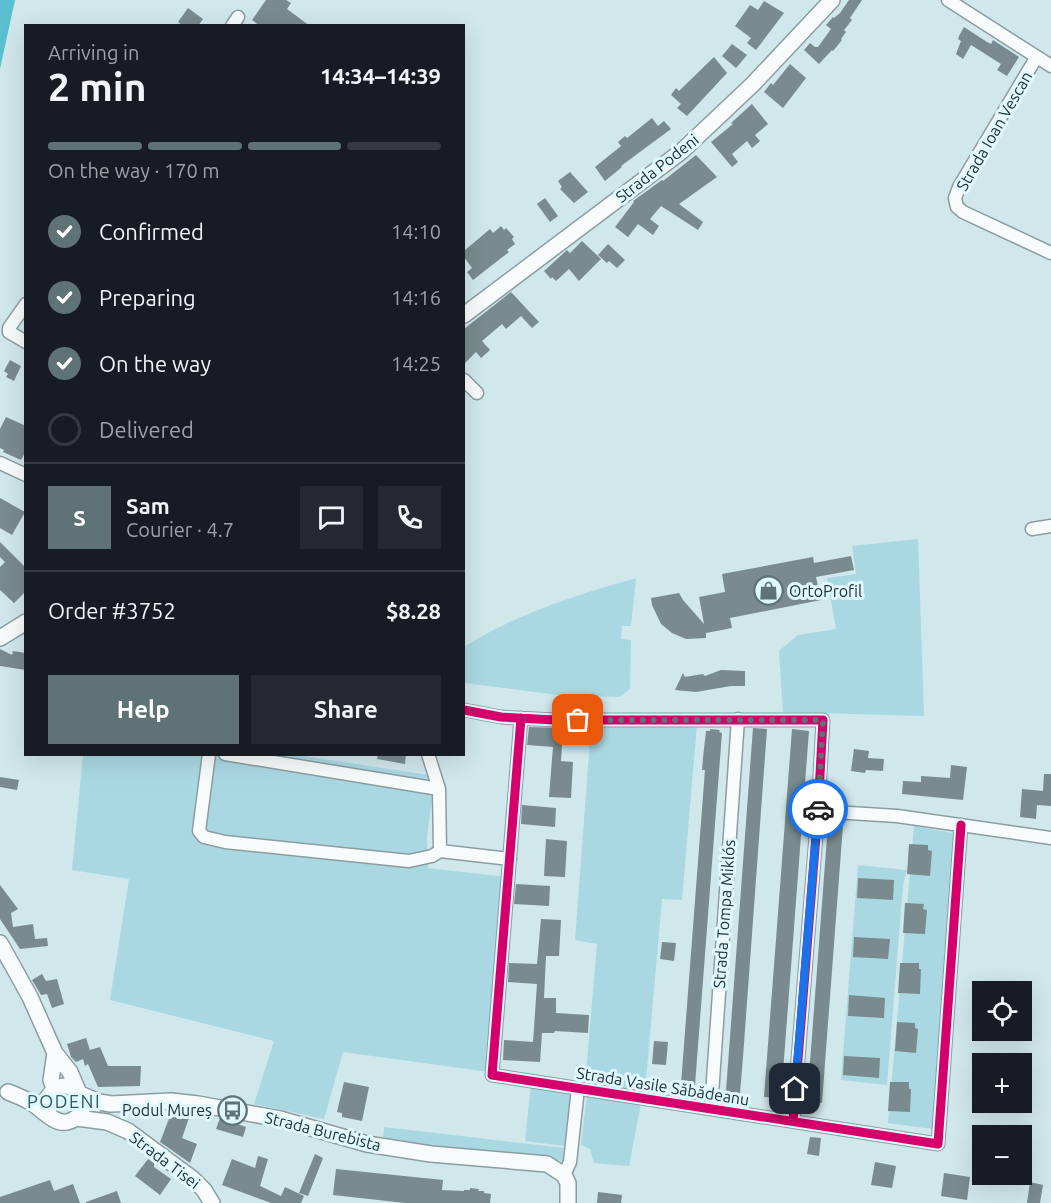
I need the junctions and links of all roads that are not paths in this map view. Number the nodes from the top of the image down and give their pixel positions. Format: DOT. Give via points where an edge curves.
graph roads {
  1 [pos="832,0"];
  2 [pos="948,0"];
  3 [pos="1036,58"];
  4 [pos="1051,66"];
  5 [pos="1051,253"];
  6 [pos="24,307"];
  7 [pos="465,314"];
  8 [pos="24,341"];
  9 [pos="465,381"];
  10 [pos="477,393"];
  11 [pos="0,463"];
  12 [pos="24,474"];
  13 [pos="1051,526"];
  14 [pos="1032,529"];
  15 [pos="24,623"];
  16 [pos="0,638"];
  17 [pos="465,710"];
  18 [pos="521,718"];
  19 [pos="738,719"];
  20 [pos="208,756"];
  21 [pos="237,756"];
  22 [pos="429,756"];
  23 [pos="439,789"];
  24 [pos="818,811"];
  25 [pos="961,825"];
  26 [pos="1051,838"];
  27 [pos="440,851"];
  28 [pos="510,859"];
  29 [pos="0,943"];
  30 [pos="55,1053"];
  31 [pos="578,1088"];
  32 [pos="51,1091"];
  33 [pos="4,1092"];
  34 [pos="79,1093"];
  35 [pos="711,1109"];
  36 [pos="49,1114"];
  37 [pos="77,1118"];
  38 [pos="793,1121"];
  39 [pos="564,1175"];
  40 [pos="212,1203"];
  41 [pos="568,1203"];
  1 -- 7 [label="main road, Strada Podeni" via="753,84 682,151"];
  2 -- 3 [label="street"];
  3 -- 4 [label="street"];
  3 -- 5 [label="street, Strada Ioan Vescan" via="955,198 963,212"];
  6 -- 8 [label="street" via="9,328 9,332"];
  9 -- 10 [label="street"];
  11 -- 12 [label="street"];
  13 -- 14 [label="street"];
  15 -- 16 [label="main road"];
  17 -- 18 [label="street"];
  18 -- 19 [label="street"];
  18 -- 28 [label="street, Strada Vasile Săbădeanu"];
  19 -- 24 [label="street" via="823,720"];
  19 -- 35 [label="street, Strada Tompa Miklós"];
  20 -- 27 [label="street" via="199,831 204,837 409,861"];
  21 -- 23 [label="street"];
  22 -- 23 [label="street"];
  23 -- 27 [label="street"];
  24 -- 25 [label="street"];
  24 -- 38 [label="street"];
  25 -- 26 [label="street"];
  25 -- 38 [label="street, Strada Vasile Săbădeanu" via="938,1144"];
  27 -- 28 [label="street"];
  28 -- 31 [label="street, Strada Vasile Săbădeanu" via="492,1074"];
  29 -- 30 [label="main road"];
  30 -- 32 [label="main road"];
  30 -- 34 [label="main road" via="70,1072"];
  31 -- 35 [label="street, Strada Vasile Săbădeanu"];
  31 -- 39 [label="street, Strada Vasile Săbădeanu" via="570,1162"];
  32 -- 33 [label="main road"];
  32 -- 34 [label="main road" via="65,1085"];
  32 -- 36 [label="main road" via="46,1108"];
  33 -- 36 [label="main road"];
  34 -- 37 [label="main road" via="83,1107"];
  34 -- 39 [label="main road, Strada Burebista" via="111,1104 198,1104 280,1119 367,1144 547,1164"];
  35 -- 38 [label="street, Strada Vasile Săbădeanu"];
  36 -- 37 [label="main road" via="59,1122"];
  37 -- 40 [label="main road, Strada Tisei" via="107,1122 128,1131 193,1179"];
  39 -- 41 [label="main road"];
}
